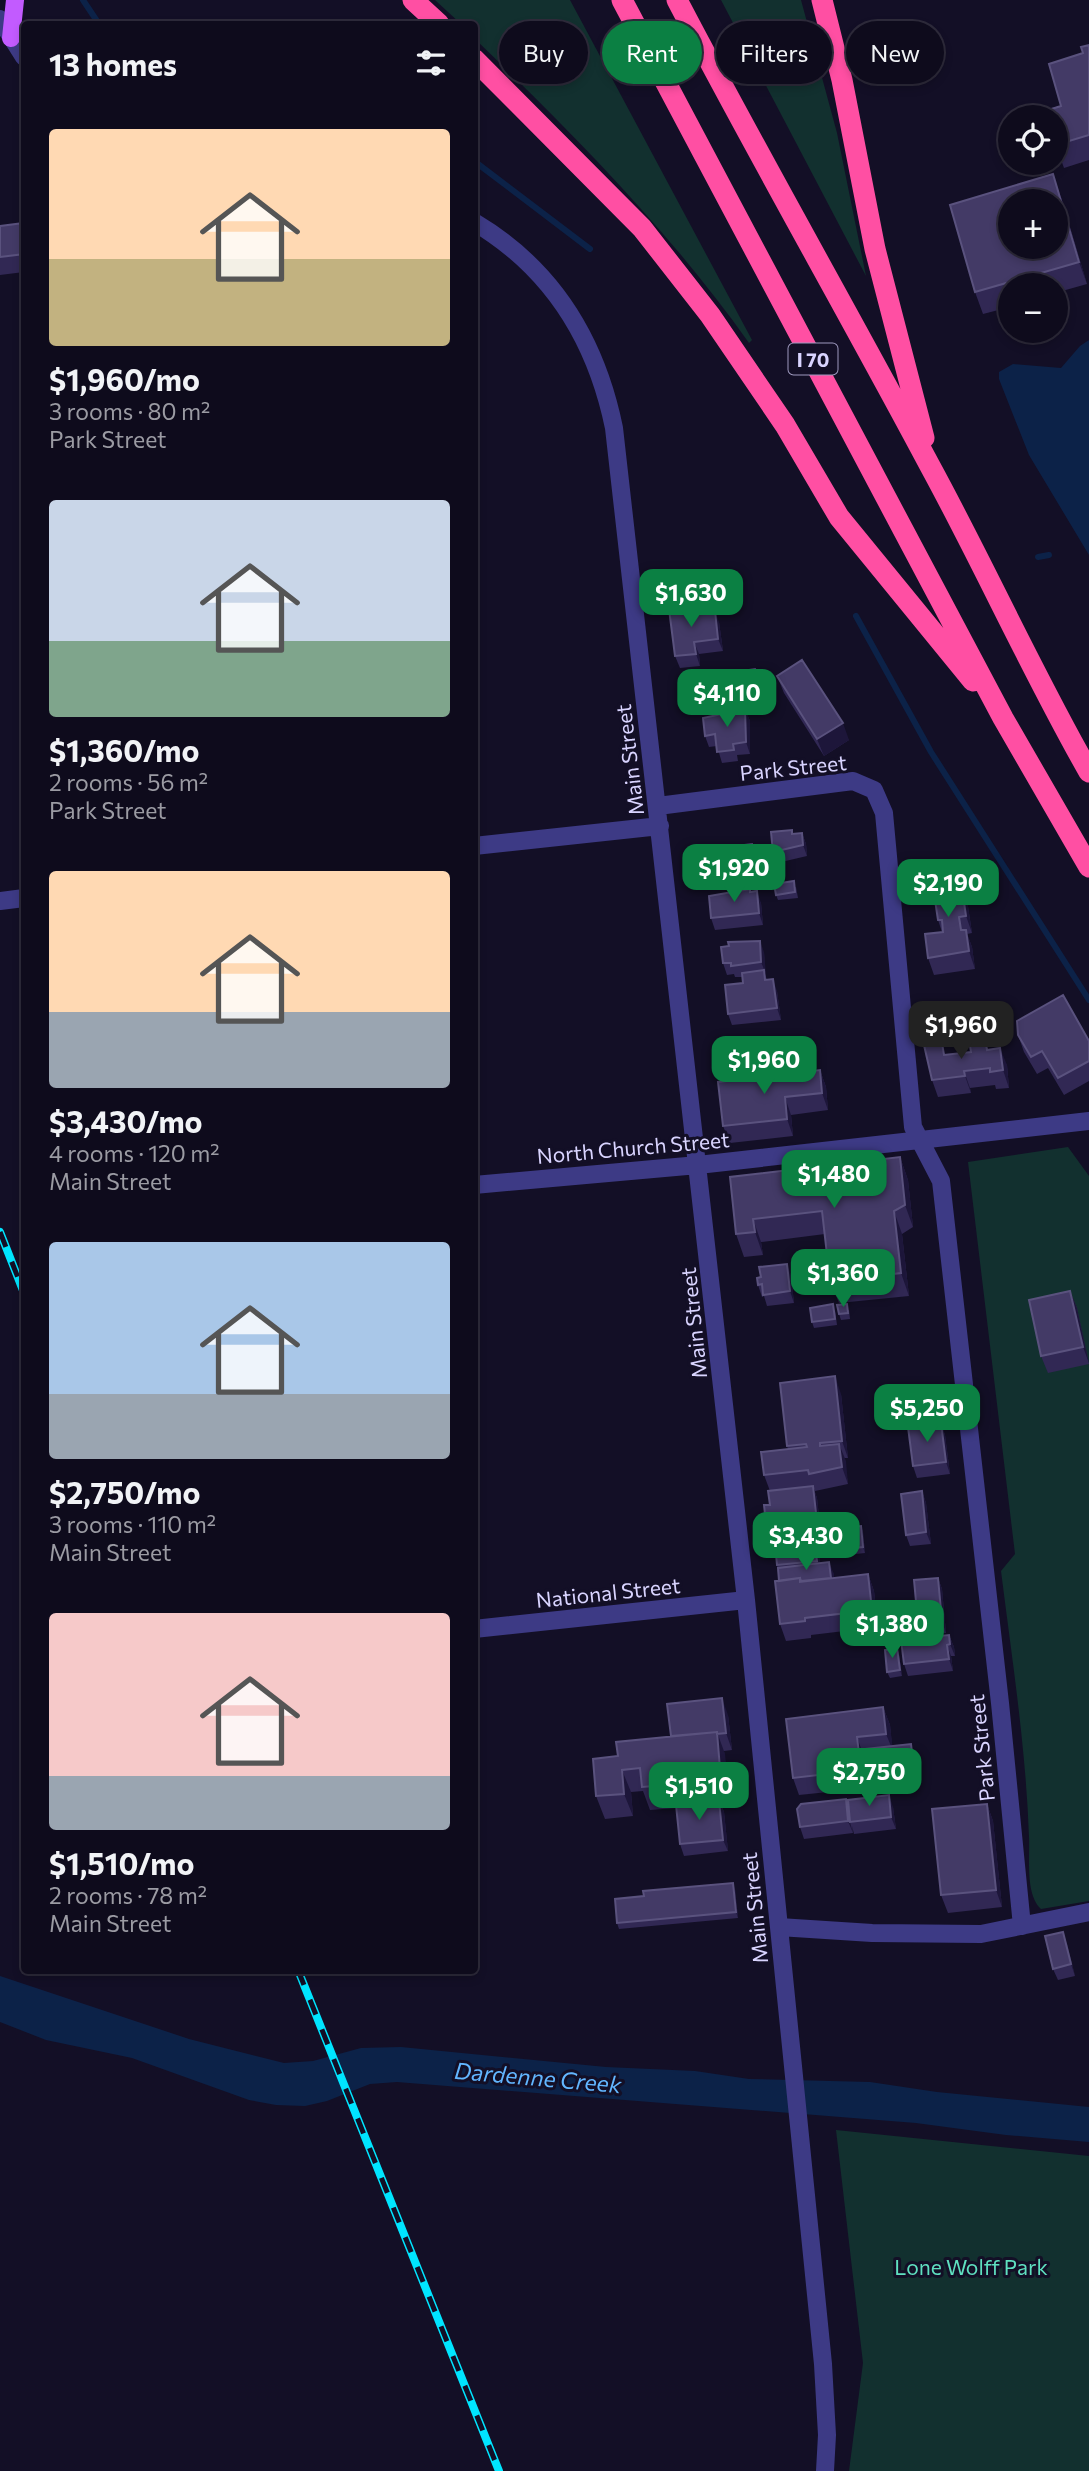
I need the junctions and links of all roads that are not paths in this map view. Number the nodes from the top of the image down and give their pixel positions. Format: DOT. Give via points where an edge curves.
graph roads {
  1 [pos="15,0"];
  2 [pos="413,0"];
  3 [pos="622,0"];
  4 [pos="677,0"];
  5 [pos="822,0"];
  6 [pos="0,19"];
  7 [pos="436,21"];
  8 [pos="6,34"];
  9 [pos="21,53"];
  10 [pos="478,62"];
  11 [pos="478,225"];
  12 [pos="931,467"];
  13 [pos="1003,718"];
  14 [pos="1089,772"];
  15 [pos="658,806"];
  16 [pos="660,826"];
  17 [pos="478,846"];
  18 [pos="1089,867"];
  19 [pos="21,898"];
  20 [pos="0,901"];
  21 [pos="1089,1121"];
  22 [pos="921,1141"];
  23 [pos="698,1165"];
  24 [pos="478,1185"];
  25 [pos="746,1600"];
  26 [pos="478,1629"];
  27 [pos="1089,1912"];
  28 [pos="1022,1926"];
  29 [pos="779,1927"];
  30 [pos="825,2471"];
  1 -- 8 [label="main road"];
  2 -- 7 [label="highway"];
  3 -- 13 [label="highway, I 70"];
  4 -- 12 [label="highway, I 70"];
  5 -- 12 [label="highway" via="878,260"];
  6 -- 8 [label="street"];
  8 -- 9 [label="street"];
  10 -- 13 [label="highway" via="642,228 710,315 785,425 839,517"];
  11 -- 15 [label="street, Main Street" via="509,245 552,286 587,340 607,392"];
  12 -- 14 [label="highway, I 70"];
  13 -- 18 [label="highway, I 70"];
  15 -- 16 [label="street, Main Street"];
  15 -- 22 [label="street, Park Street" via="853,781 874,790 884,813 913,1127"];
  16 -- 17 [label="street"];
  16 -- 23 [label="street, Main Street"];
  19 -- 20 [label="street"];
  21 -- 22 [label="street, North Church Street"];
  22 -- 23 [label="street, North Church Street"];
  22 -- 28 [label="street, Park Street" via="941,1181"];
  23 -- 24 [label="street, North Church Street"];
  23 -- 25 [label="street, Main Street"];
  25 -- 26 [label="street, National Street"];
  25 -- 29 [label="street, Main Street"];
  27 -- 28 [label="street"];
  28 -- 29 [label="street" via="940,1935"];
  29 -- 30 [label="street, Main Street" via="827,2412"];
}
